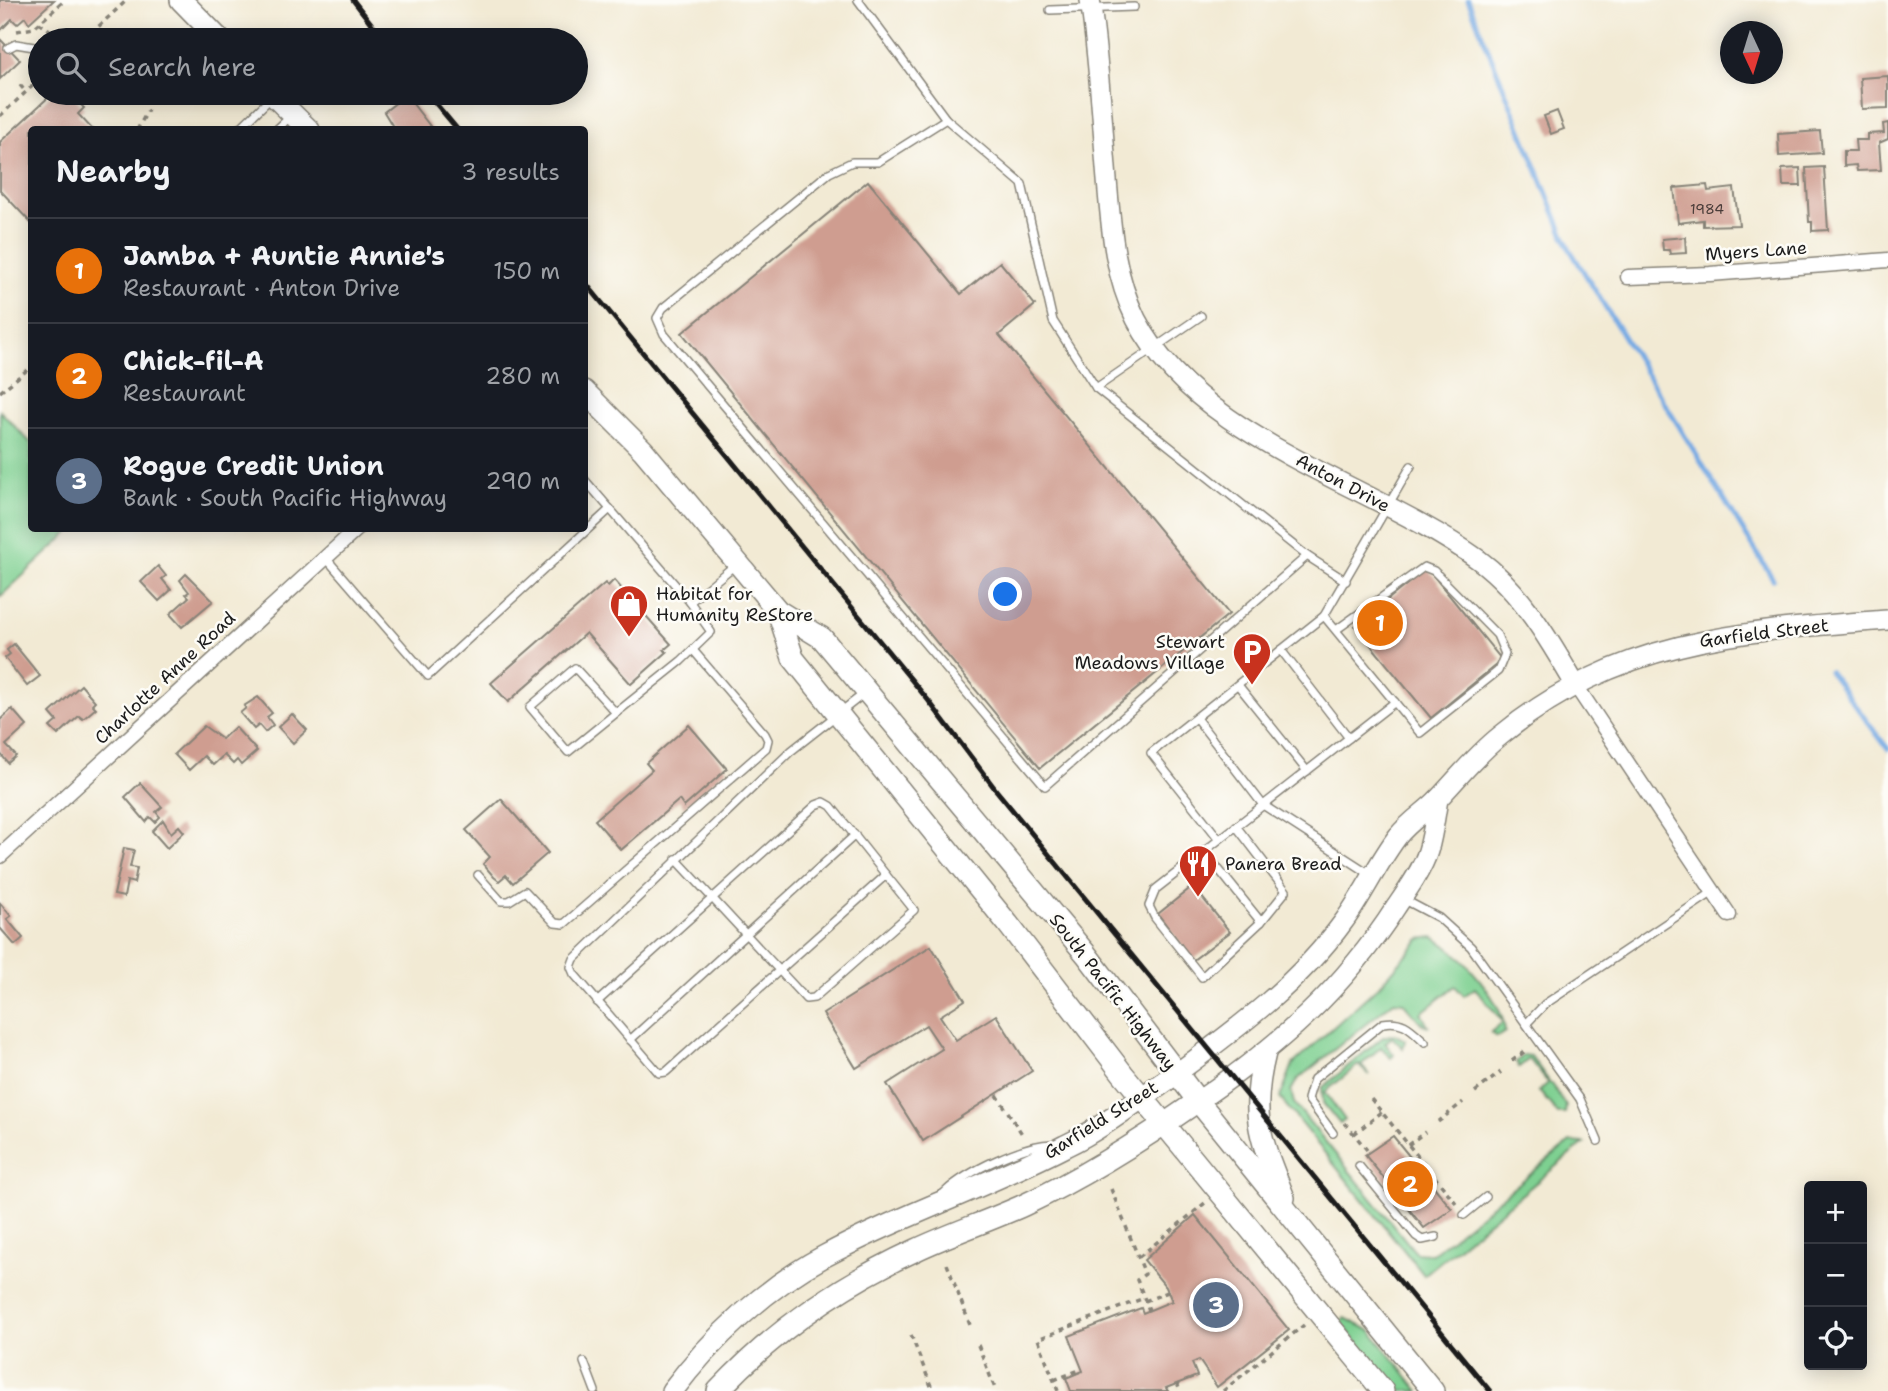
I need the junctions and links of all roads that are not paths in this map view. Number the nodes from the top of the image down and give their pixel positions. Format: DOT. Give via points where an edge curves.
graph roads {
  1 [pos="181,0"];
  2 [pos="858,0"];
  3 [pos="1091,4"];
  4 [pos="1134,7"];
  5 [pos="1050,10"];
  6 [pos="208,28"];
  7 [pos="28,46"];
  8 [pos="8,48"];
  9 [pos="262,105"];
  10 [pos="284,105"];
  11 [pos="293,114"];
  12 [pos="946,119"];
  13 [pos="242,126"];
  14 [pos="280,126"];
  15 [pos="305,126"];
  16 [pos="1888,260"];
  17 [pos="1628,278"];
  18 [pos="1201,316"];
  19 [pos="1156,347"];
  20 [pos="1096,388"];
  21 [pos="588,395"];
  22 [pos="1411,466"];
  23 [pos="588,484"];
  24 [pos="1387,507"];
  25 [pos="610,509"];
  26 [pos="588,529"];
  27 [pos="353,532"];
  28 [pos="585,532"];
  29 [pos="1307,556"];
  30 [pos="325,557"];
  31 [pos="739,562"];
  32 [pos="1346,581"];
  33 [pos="690,602"];
  34 [pos="778,611"];
  35 [pos="1324,616"];
  36 [pos="1888,620"];
  37 [pos="1336,630"];
  38 [pos="693,650"];
  39 [pos="1281,650"];
  40 [pos="1238,685"];
  41 [pos="1576,686"];
  42 [pos="867,692"];
  43 [pos="1395,702"];
  44 [pos="616,713"];
  45 [pos="838,715"];
  46 [pos="1196,718"];
  47 [pos="1349,738"];
  48 [pos="1307,771"];
  49 [pos="1438,799"];
  50 [pos="1263,805"];
  51 [pos="1236,826"];
  52 [pos="855,835"];
  53 [pos="1219,839"];
  54 [pos="1204,851"];
  55 [pos="0,856"];
  56 [pos="676,859"];
  57 [pos="886,874"];
  58 [pos="478,875"];
  59 [pos="1373,877"];
  60 [pos="1713,892"];
  61 [pos="712,898"];
  62 [pos="1402,898"];
  63 [pos="1729,915"];
  64 [pos="1261,922"];
  65 [pos="746,935"];
  66 [pos="779,970"];
  67 [pos="597,1002"];
  68 [pos="1527,1023"];
  69 [pos="630,1040"];
  70 [pos="1425,1042"];
  71 [pos="1265,1053"];
  72 [pos="1177,1073"];
  73 [pos="1141,1097"];
  74 [pos="1198,1101"];
  75 [pos="1166,1123"];
  76 [pos="1333,1133"];
  77 [pos="1598,1141"];
  78 [pos="1359,1166"];
  79 [pos="1486,1197"];
  80 [pos="1464,1215"];
  81 [pos="1291,1216"];
  82 [pos="1436,1237"];
  83 [pos="584,1362"];
  84 [pos="1376,1386"];
  85 [pos="595,1391"];
  86 [pos="672,1391"];
  87 [pos="718,1391"];
  88 [pos="1433,1391"];
  1 -- 6 [label="main road"];
  2 -- 12 [label="lane"];
  3 -- 4 [label="lane"];
  3 -- 5 [label="lane"];
  3 -- 19 [label="main road, Anton Drive" via="1117,266 1137,320"];
  7 -- 8 [label="lane"];
  9 -- 13 [label="lane"];
  10 -- 11 [label="main road"];
  11 -- 14 [label="lane"];
  11 -- 15 [label="main road"];
  12 -- 20 [label="lane" via="1022,184 1053,321"];
  12 -- 29 [label="lane" via="878,162 852,162 829,173 663,308 657,318 659,328 1045,786"];
  16 -- 17 [label="street, Myers Lane"];
  18 -- 19 [label="lane"];
  19 -- 20 [label="lane"];
  19 -- 24 [label="main road, Anton Drive" via="1212,407"];
  20 -- 29 [label="lane"];
  21 -- 31 [label="main road, South Pacific Highway" via="643,450"];
  22 -- 24 [label="lane"];
  23 -- 25 [label="lane"];
  24 -- 32 [label="lane"];
  24 -- 41 [label="main road, Anton Drive" via="1444,538 1496,575 1553,646"];
  25 -- 26 [label="lane"];
  25 -- 33 [label="lane"];
  27 -- 30 [label="street, Charlotte Anne Road"];
  28 -- 30 [label="lane" via="428,677"];
  29 -- 32 [label="lane"];
  30 -- 55 [label="street, Charlotte Anne Road"];
  31 -- 33 [label="lane"];
  31 -- 34 [label="main road, South Pacific Highway"];
  32 -- 35 [label="lane"];
  33 -- 38 [label="lane" via="710,632"];
  34 -- 42 [label="main road, South Pacific Highway" via="822,638"];
  34 -- 45 [label="main road, South Pacific Highway" via="793,658"];
  35 -- 37 [label="lane"];
  35 -- 39 [label="lane"];
  36 -- 41 [label="main road, Garfield Street" via="1741,632 1686,642 1641,656"];
  37 -- 43 [label="lane"];
  37 -- 43 [label="lane" via="1424,567 1434,571 1497,635 1505,654 1498,671 1420,733"];
  38 -- 44 [label="lane"];
  38 -- 58 [label="lane" via="765,734 766,748 564,924 555,923 525,891 501,901"];
  39 -- 40 [label="lane"];
  39 -- 47 [label="lane"];
  40 -- 46 [label="lane"];
  40 -- 48 [label="lane"];
  41 -- 49 [label="main road, Garfield Street" via="1502,734"];
  41 -- 60 [label="street, Anton Drive"];
  42 -- 45 [label="lane"];
  42 -- 72 [label="main road, South Pacific Highway" via="1086,954"];
  43 -- 47 [label="lane"];
  44 -- 44 [label="lane" via="575,668 530,707 569,752"];
  45 -- 56 [label="lane" via="791,751"];
  45 -- 73 [label="main road, South Pacific Highway"];
  46 -- 50 [label="lane"];
  46 -- 53 [label="lane" via="1152,753"];
  47 -- 48 [label="lane"];
  48 -- 50 [label="lane"];
  49 -- 59 [label="main road, Garfield Street" via="1399,834"];
  49 -- 62 [label="main road, Garfield Street" via="1428,853"];
  50 -- 51 [label="lane"];
  50 -- 59 [label="lane"];
  51 -- 53 [label="lane"];
  51 -- 64 [label="lane" via="1286,891"];
  52 -- 57 [label="lane"];
  52 -- 61 [label="lane" via="831,806 824,802 816,805"];
  52 -- 65 [label="lane"];
  53 -- 54 [label="lane"];
  54 -- 64 [label="lane"];
  54 -- 64 [label="lane" via="1156,889 1149,906 1202,977"];
  56 -- 61 [label="lane"];
  56 -- 67 [label="lane" via="574,959 574,974"];
  57 -- 66 [label="lane"];
  57 -- 66 [label="lane" via="911,904 914,911 910,917 814,998 801,996"];
  59 -- 72 [label="main road, Garfield Street" via="1327,942 1274,999"];
  60 -- 63 [label="street, Anton Drive"];
  60 -- 68 [label="lane" via="1545,1004"];
  61 -- 65 [label="lane"];
  61 -- 67 [label="lane"];
  62 -- 68 [label="lane" via="1458,932"];
  62 -- 71 [label="main road, Garfield Street" via="1334,990"];
  65 -- 66 [label="lane"];
  65 -- 69 [label="lane"];
  66 -- 69 [label="lane" via="666,1072 654,1070"];
  67 -- 69 [label="lane"];
  68 -- 77 [label="lane" via="1580,1099"];
  70 -- 76 [label="lane" via="1396,1020 1383,1023 1314,1079 1308,1099"];
  71 -- 74 [label="main road, Garfield Street"];
  71 -- 81 [label="main road" via="1256,1089 1259,1125"];
  72 -- 73 [label="main road, Garfield Street"];
  72 -- 74 [label="main road, South Pacific Highway"];
  73 -- 75 [label="main road, South Pacific Highway"];
  73 -- 86 [label="main road, Garfield Street" via="1069,1145 820,1259 759,1301"];
  74 -- 75 [label="main road, Garfield Street"];
  74 -- 81 [label="main road, South Pacific Highway"];
  75 -- 84 [label="main road, South Pacific Highway"];
  75 -- 87 [label="main road, Garfield Street" via="1111,1160 1025,1204 915,1250 846,1287 784,1328"];
  78 -- 82 [label="lane" via="1416,1236 1422,1240"];
  79 -- 80 [label="lane"];
  81 -- 88 [label="main road, South Pacific Highway"];
  83 -- 85 [label="lane"];
}
